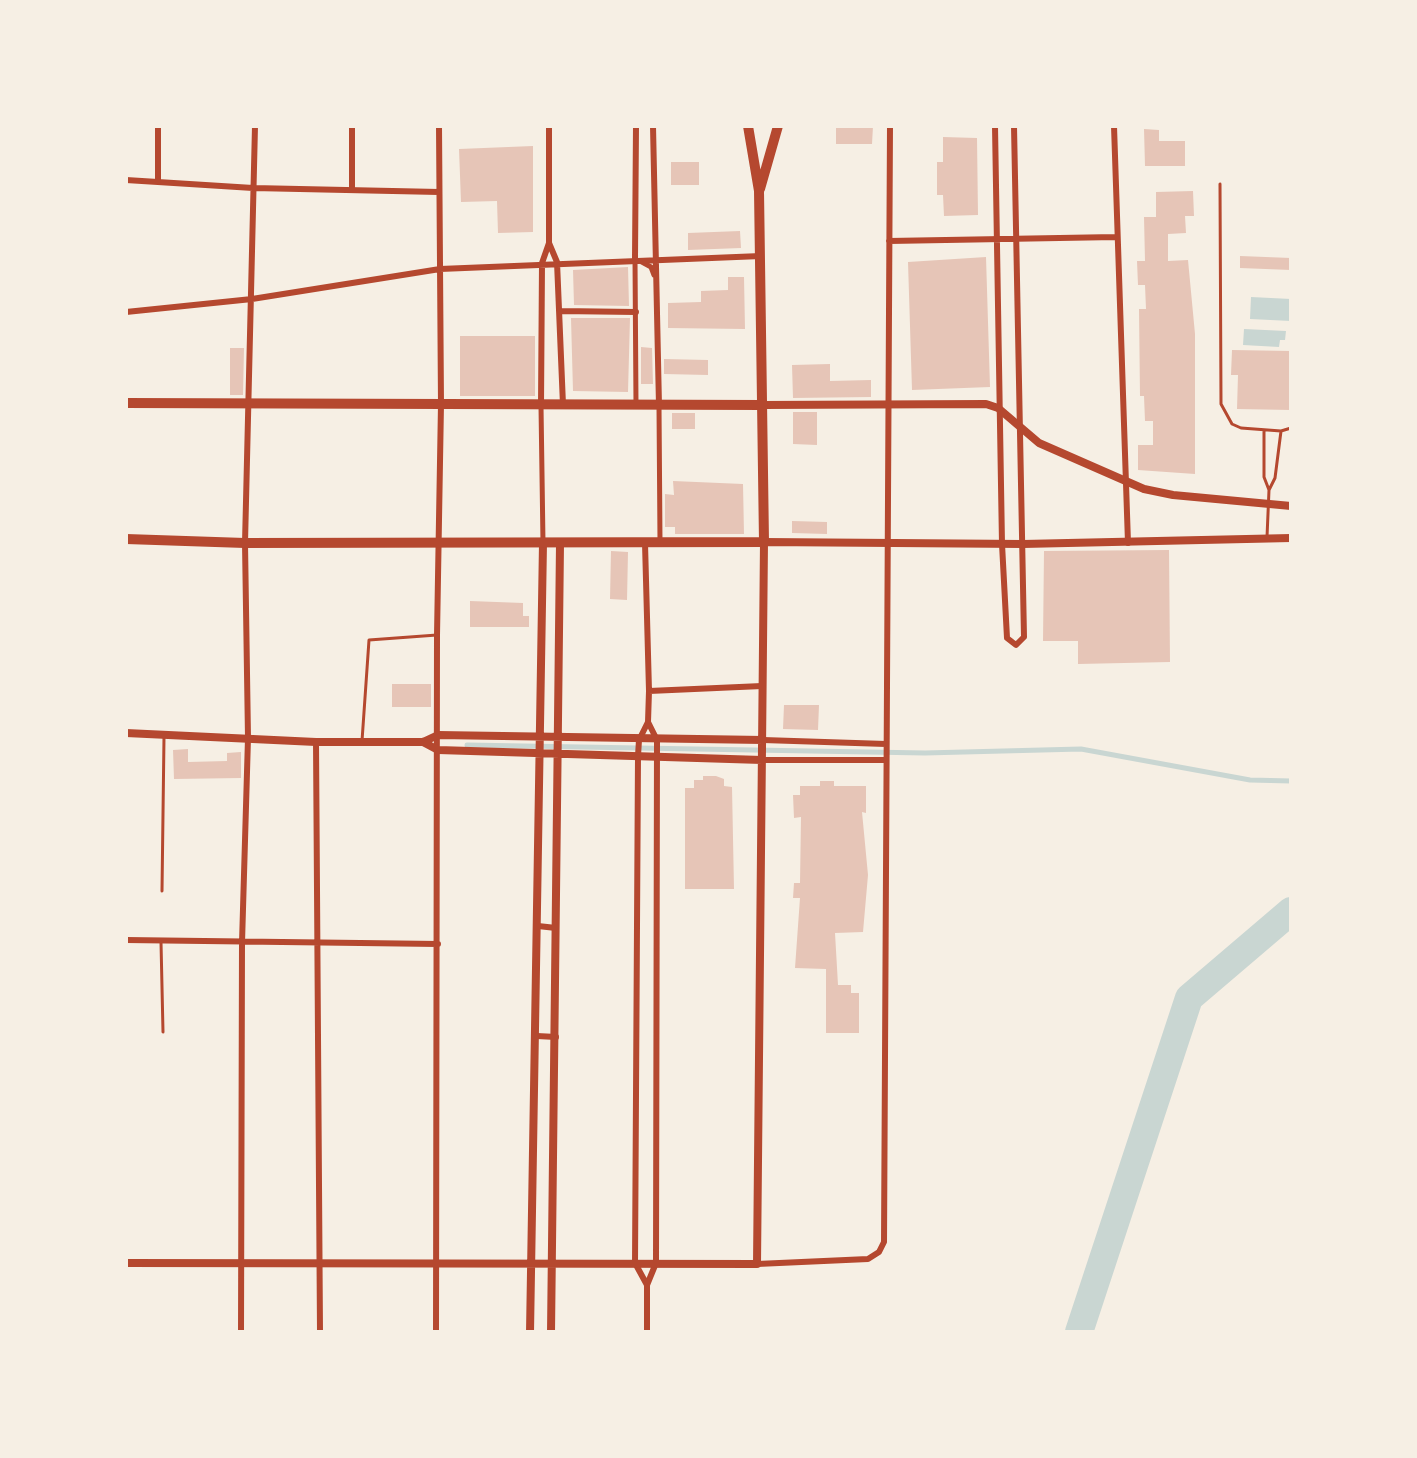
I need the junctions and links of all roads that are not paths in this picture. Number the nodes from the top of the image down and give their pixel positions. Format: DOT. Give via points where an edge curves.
graph roads {
  1 [pos="158,126"];
  2 [pos="255,126"];
  3 [pos="352,126"];
  4 [pos="439,126"];
  5 [pos="549,126"];
  6 [pos="636,126"];
  7 [pos="653,126"];
  8 [pos="748,126"];
  9 [pos="778,126"];
  10 [pos="890,126"];
  11 [pos="995,126"];
  12 [pos="1014,126"];
  13 [pos="1114,126"];
  14 [pos="126,180"];
  15 [pos="158,181"];
  16 [pos="1220,184"];
  17 [pos="253,188"];
  18 [pos="352,190"];
  19 [pos="759,191"];
  20 [pos="439,192"];
  21 [pos="1015,237"];
  22 [pos="1116,237"];
  23 [pos="996,238"];
  24 [pos="889,241"];
  25 [pos="549,243"];
  26 [pos="761,256"];
  27 [pos="655,257"];
  28 [pos="635,258"];
  29 [pos="557,262"];
  30 [pos="542,263"];
  31 [pos="440,269"];
  32 [pos="252,299"];
  33 [pos="560,311"];
  34 [pos="126,312"];
  35 [pos="636,312"];
  36 [pos="126,403"];
  37 [pos="251,403"];
  38 [pos="441,404"];
  39 [pos="887,404"];
  40 [pos="541,405"];
  41 [pos="563,405"];
  42 [pos="763,405"];
  43 [pos="636,406"];
  44 [pos="658,406"];
  45 [pos="998,408"];
  46 [pos="1291,428"];
  47 [pos="1020,429"];
  48 [pos="1264,430"];
  49 [pos="1281,431"];
  50 [pos="1125,479"];
  51 [pos="1269,490"];
  52 [pos="1267,502"];
  53 [pos="1291,506"];
  54 [pos="1267,538"];
  55 [pos="1291,538"];
  56 [pos="126,539"];
  57 [pos="440,542"];
  58 [pos="764,542"];
  59 [pos="245,543"];
  60 [pos="543,543"];
  61 [pos="645,543"];
  62 [pos="660,543"];
  63 [pos="887,543"];
  64 [pos="1128,543"];
  65 [pos="560,544"];
  66 [pos="1002,544"];
  67 [pos="1023,544"];
  68 [pos="437,635"];
  69 [pos="762,686"];
  70 [pos="649,691"];
  71 [pos="648,722"];
  72 [pos="126,733"];
  73 [pos="164,733"];
  74 [pos="438,735"];
  75 [pos="248,738"];
  76 [pos="540,738"];
  77 [pos="557,738"];
  78 [pos="639,740"];
  79 [pos="657,740"];
  80 [pos="763,740"];
  81 [pos="362,741"];
  82 [pos="316,742"];
  83 [pos="423,742"];
  84 [pos="886,744"];
  85 [pos="438,750"];
  86 [pos="541,755"];
  87 [pos="556,755"];
  88 [pos="638,756"];
  89 [pos="657,756"];
  90 [pos="762,760"];
  91 [pos="886,760"];
  92 [pos="162,891"];
  93 [pos="538,926"];
  94 [pos="556,928"];
  95 [pos="126,940"];
  96 [pos="161,942"];
  97 [pos="242,943"];
  98 [pos="438,944"];
  99 [pos="315,945"];
  100 [pos="163,1032"];
  101 [pos="537,1036"];
  102 [pos="556,1037"];
  103 [pos="126,1263"];
  104 [pos="635,1263"];
  105 [pos="656,1263"];
  106 [pos="243,1264"];
  107 [pos="320,1264"];
  108 [pos="437,1264"];
  109 [pos="533,1264"];
  110 [pos="553,1264"];
  111 [pos="757,1264"];
  112 [pos="647,1285"];
  113 [pos="241,1332"];
  114 [pos="320,1332"];
  115 [pos="436,1332"];
  116 [pos="530,1332"];
  117 [pos="551,1332"];
  118 [pos="647,1332"];
  1 -- 15 [label="street"];
  2 -- 17 [label="street"];
  3 -- 18 [label="street"];
  4 -- 20 [label="street"];
  5 -- 25 [label="street"];
  6 -- 28 [label="street"];
  7 -- 27 [label="street"];
  8 -- 19 [label="main road"];
  9 -- 19 [label="main road"];
  10 -- 24 [label="street"];
  11 -- 23 [label="street"];
  12 -- 21 [label="street"];
  13 -- 22 [label="street"];
  14 -- 15 [label="street"];
  15 -- 17 [label="street"];
  16 -- 48 [label="lane" via="1221,404 1232,424"];
  17 -- 18 [label="street"];
  17 -- 32 [label="street"];
  18 -- 20 [label="street"];
  19 -- 26 [label="main road"];
  20 -- 31 [label="street"];
  21 -- 22 [label="street"];
  21 -- 23 [label="street"];
  21 -- 47 [label="street"];
  22 -- 50 [label="street"];
  23 -- 24 [label="street"];
  23 -- 45 [label="street"];
  24 -- 39 [label="street"];
  25 -- 29 [label="street"];
  25 -- 30 [label="street"];
  26 -- 27 [label="street"];
  26 -- 42 [label="main road"];
  27 -- 28 [label="street"];
  27 -- 44 [label="street"];
  28 -- 29 [label="street"];
  28 -- 35 [label="street"];
  28 -- 44 [label="street" via="651,267 655,278"];
  29 -- 30 [label="street"];
  29 -- 33 [label="street"];
  30 -- 31 [label="street"];
  30 -- 40 [label="street"];
  31 -- 32 [label="street"];
  31 -- 38 [label="street"];
  32 -- 34 [label="street"];
  32 -- 37 [label="street"];
  33 -- 35 [label="street"];
  33 -- 41 [label="street"];
  35 -- 43 [label="street"];
  36 -- 37 [label="main road"];
  37 -- 38 [label="main road"];
  37 -- 59 [label="street"];
  38 -- 40 [label="main road"];
  38 -- 57 [label="street"];
  39 -- 42 [label="street"];
  39 -- 45 [label="street" via="971,403"];
  39 -- 63 [label="street"];
  40 -- 41 [label="main road"];
  40 -- 60 [label="street"];
  41 -- 43 [label="main road"];
  42 -- 44 [label="main road"];
  42 -- 58 [label="main road"];
  43 -- 44 [label="main road"];
  44 -- 62 [label="street"];
  45 -- 47 [label="street"];
  45 -- 66 [label="street"];
  46 -- 49 [label="lane"];
  47 -- 50 [label="street" via="1039,443"];
  47 -- 67 [label="street"];
  48 -- 49 [label="lane"];
  48 -- 51 [label="lane"];
  49 -- 51 [label="lane"];
  50 -- 52 [label="street" via="1157,493"];
  50 -- 64 [label="street"];
  51 -- 52 [label="lane"];
  52 -- 53 [label="street"];
  52 -- 54 [label="lane"];
  54 -- 55 [label="street"];
  54 -- 64 [label="street"];
  56 -- 59 [label="main road"];
  57 -- 59 [label="main road"];
  57 -- 60 [label="main road"];
  57 -- 68 [label="street"];
  58 -- 62 [label="main road"];
  58 -- 63 [label="street"];
  58 -- 69 [label="street"];
  59 -- 75 [label="street"];
  60 -- 65 [label="main road"];
  60 -- 76 [label="street"];
  61 -- 62 [label="main road"];
  61 -- 65 [label="main road"];
  61 -- 70 [label="street"];
  63 -- 66 [label="street"];
  63 -- 84 [label="street"];
  64 -- 67 [label="street"];
  65 -- 77 [label="street"];
  66 -- 67 [label="street"];
  66 -- 67 [label="street" via="1007,638 1016,645 1024,637"];
  68 -- 74 [label="street"];
  68 -- 81 [label="lane" via="369,640"];
  69 -- 70 [label="street"];
  69 -- 80 [label="street"];
  70 -- 71 [label="street"];
  71 -- 78 [label="street"];
  71 -- 79 [label="street"];
  72 -- 73 [label="street"];
  73 -- 75 [label="street"];
  73 -- 92 [label="lane"];
  74 -- 76 [label="street"];
  74 -- 83 [label="street"];
  74 -- 85 [label="street"];
  75 -- 82 [label="street"];
  75 -- 97 [label="street"];
  76 -- 77 [label="street"];
  76 -- 86 [label="street"];
  77 -- 78 [label="street"];
  77 -- 87 [label="street"];
  78 -- 79 [label="street"];
  78 -- 88 [label="street"];
  79 -- 80 [label="street"];
  79 -- 89 [label="street"];
  80 -- 84 [label="street"];
  80 -- 90 [label="street"];
  81 -- 82 [label="street"];
  81 -- 83 [label="street"];
  82 -- 99 [label="street"];
  83 -- 85 [label="street"];
  84 -- 91 [label="street"];
  85 -- 86 [label="street"];
  85 -- 98 [label="street"];
  86 -- 87 [label="street"];
  86 -- 93 [label="street"];
  87 -- 88 [label="street"];
  87 -- 94 [label="street"];
  88 -- 89 [label="street"];
  88 -- 104 [label="street"];
  89 -- 90 [label="street"];
  89 -- 105 [label="street"];
  90 -- 91 [label="street"];
  90 -- 111 [label="street"];
  91 -- 111 [label="street" via="882,1248 868,1259"];
  93 -- 94 [label="street"];
  93 -- 101 [label="street"];
  94 -- 102 [label="street"];
  95 -- 96 [label="street"];
  96 -- 97 [label="street"];
  96 -- 100 [label="lane"];
  97 -- 99 [label="street"];
  97 -- 106 [label="street"];
  98 -- 99 [label="street"];
  98 -- 108 [label="street"];
  99 -- 107 [label="street"];
  101 -- 102 [label="street"];
  101 -- 109 [label="street"];
  102 -- 110 [label="street"];
  103 -- 106 [label="street"];
  104 -- 105 [label="street"];
  104 -- 110 [label="street"];
  104 -- 112 [label="street"];
  105 -- 111 [label="street"];
  105 -- 112 [label="street"];
  106 -- 107 [label="street"];
  106 -- 113 [label="street"];
  107 -- 108 [label="street"];
  107 -- 114 [label="street"];
  108 -- 109 [label="street"];
  108 -- 115 [label="street"];
  109 -- 110 [label="street"];
  109 -- 116 [label="street"];
  110 -- 117 [label="street"];
  112 -- 118 [label="street"];
}
